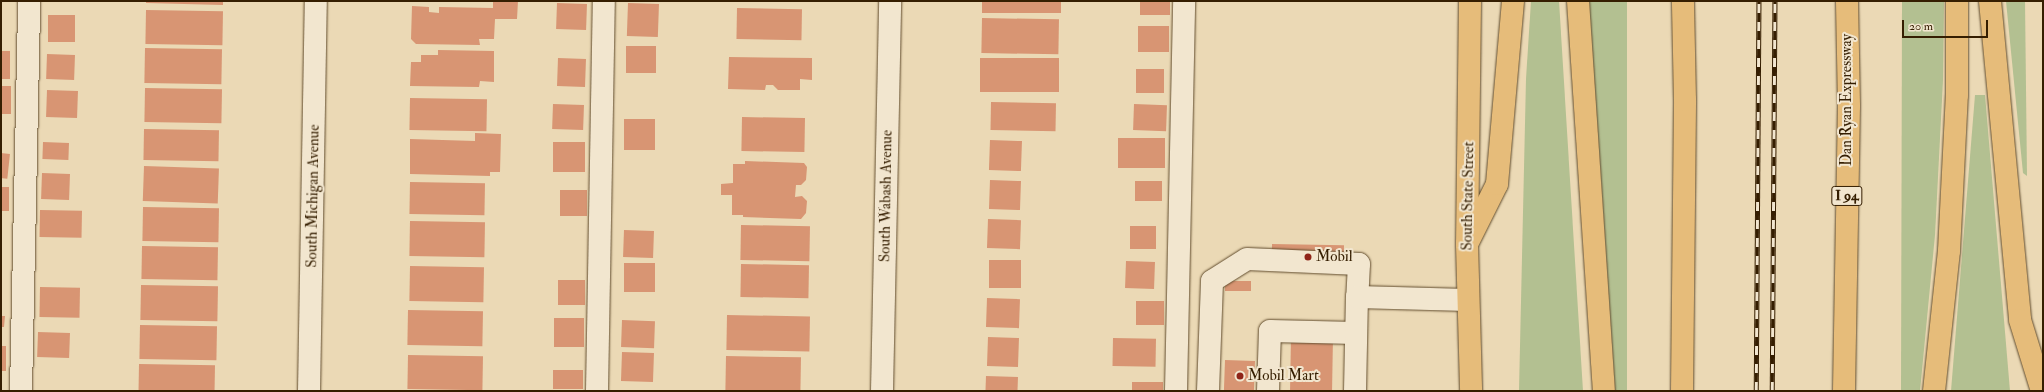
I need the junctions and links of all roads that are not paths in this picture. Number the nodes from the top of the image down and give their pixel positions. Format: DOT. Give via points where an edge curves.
graph roads {
  1 [pos="29,1"];
  2 [pos="316,1"];
  3 [pos="604,1"];
  4 [pos="890,1"];
  5 [pos="1184,1"];
  6 [pos="1470,1"];
  7 [pos="1513,1"];
  8 [pos="1578,1"];
  9 [pos="1684,1"];
  10 [pos="1847,1"];
  11 [pos="1957,1"];
  12 [pos="1990,1"];
  13 [pos="1467,244"];
  14 [pos="1357,297"];
  15 [pos="1467,300"];
  16 [pos="1356,333"];
  17 [pos="21,391"];
  18 [pos="309,391"];
  19 [pos="597,391"];
  20 [pos="882,391"];
  21 [pos="1176,391"];
  22 [pos="1208,391"];
  23 [pos="1268,391"];
  24 [pos="1355,391"];
  25 [pos="1471,391"];
  26 [pos="1604,391"];
  27 [pos="1682,391"];
  28 [pos="1844,391"];
  29 [pos="1934,391"];
  30 [pos="2042,391"];
  1 -- 17 [label="street"];
  2 -- 18 [label="street, South Michigan Avenue"];
  3 -- 19 [label="street"];
  4 -- 20 [label="street, South Wabash Avenue"];
  5 -- 21 [label="street"];
  6 -- 13 [label="main road, South State Street"];
  7 -- 13 [label="main road" via="1497,184"];
  8 -- 26 [label="main road"];
  9 -- 27 [label="main road"];
  10 -- 28 [label="main road, Dan Ryan Expressway / I 94" via="1849,106"];
  11 -- 29 [label="main road" via="1957,95 1949,251"];
  12 -- 30 [label="main road" via="2020,320"];
  13 -- 15 [label="main road, South State Street"];
  14 -- 15 [label="street"];
  14 -- 16 [label="street"];
  14 -- 22 [label="street" via="1359,264 1247,259 1212,281"];
  15 -- 25 [label="main road, South State Street"];
  16 -- 23 [label="street" via="1270,331"];
  16 -- 24 [label="street"];
}
